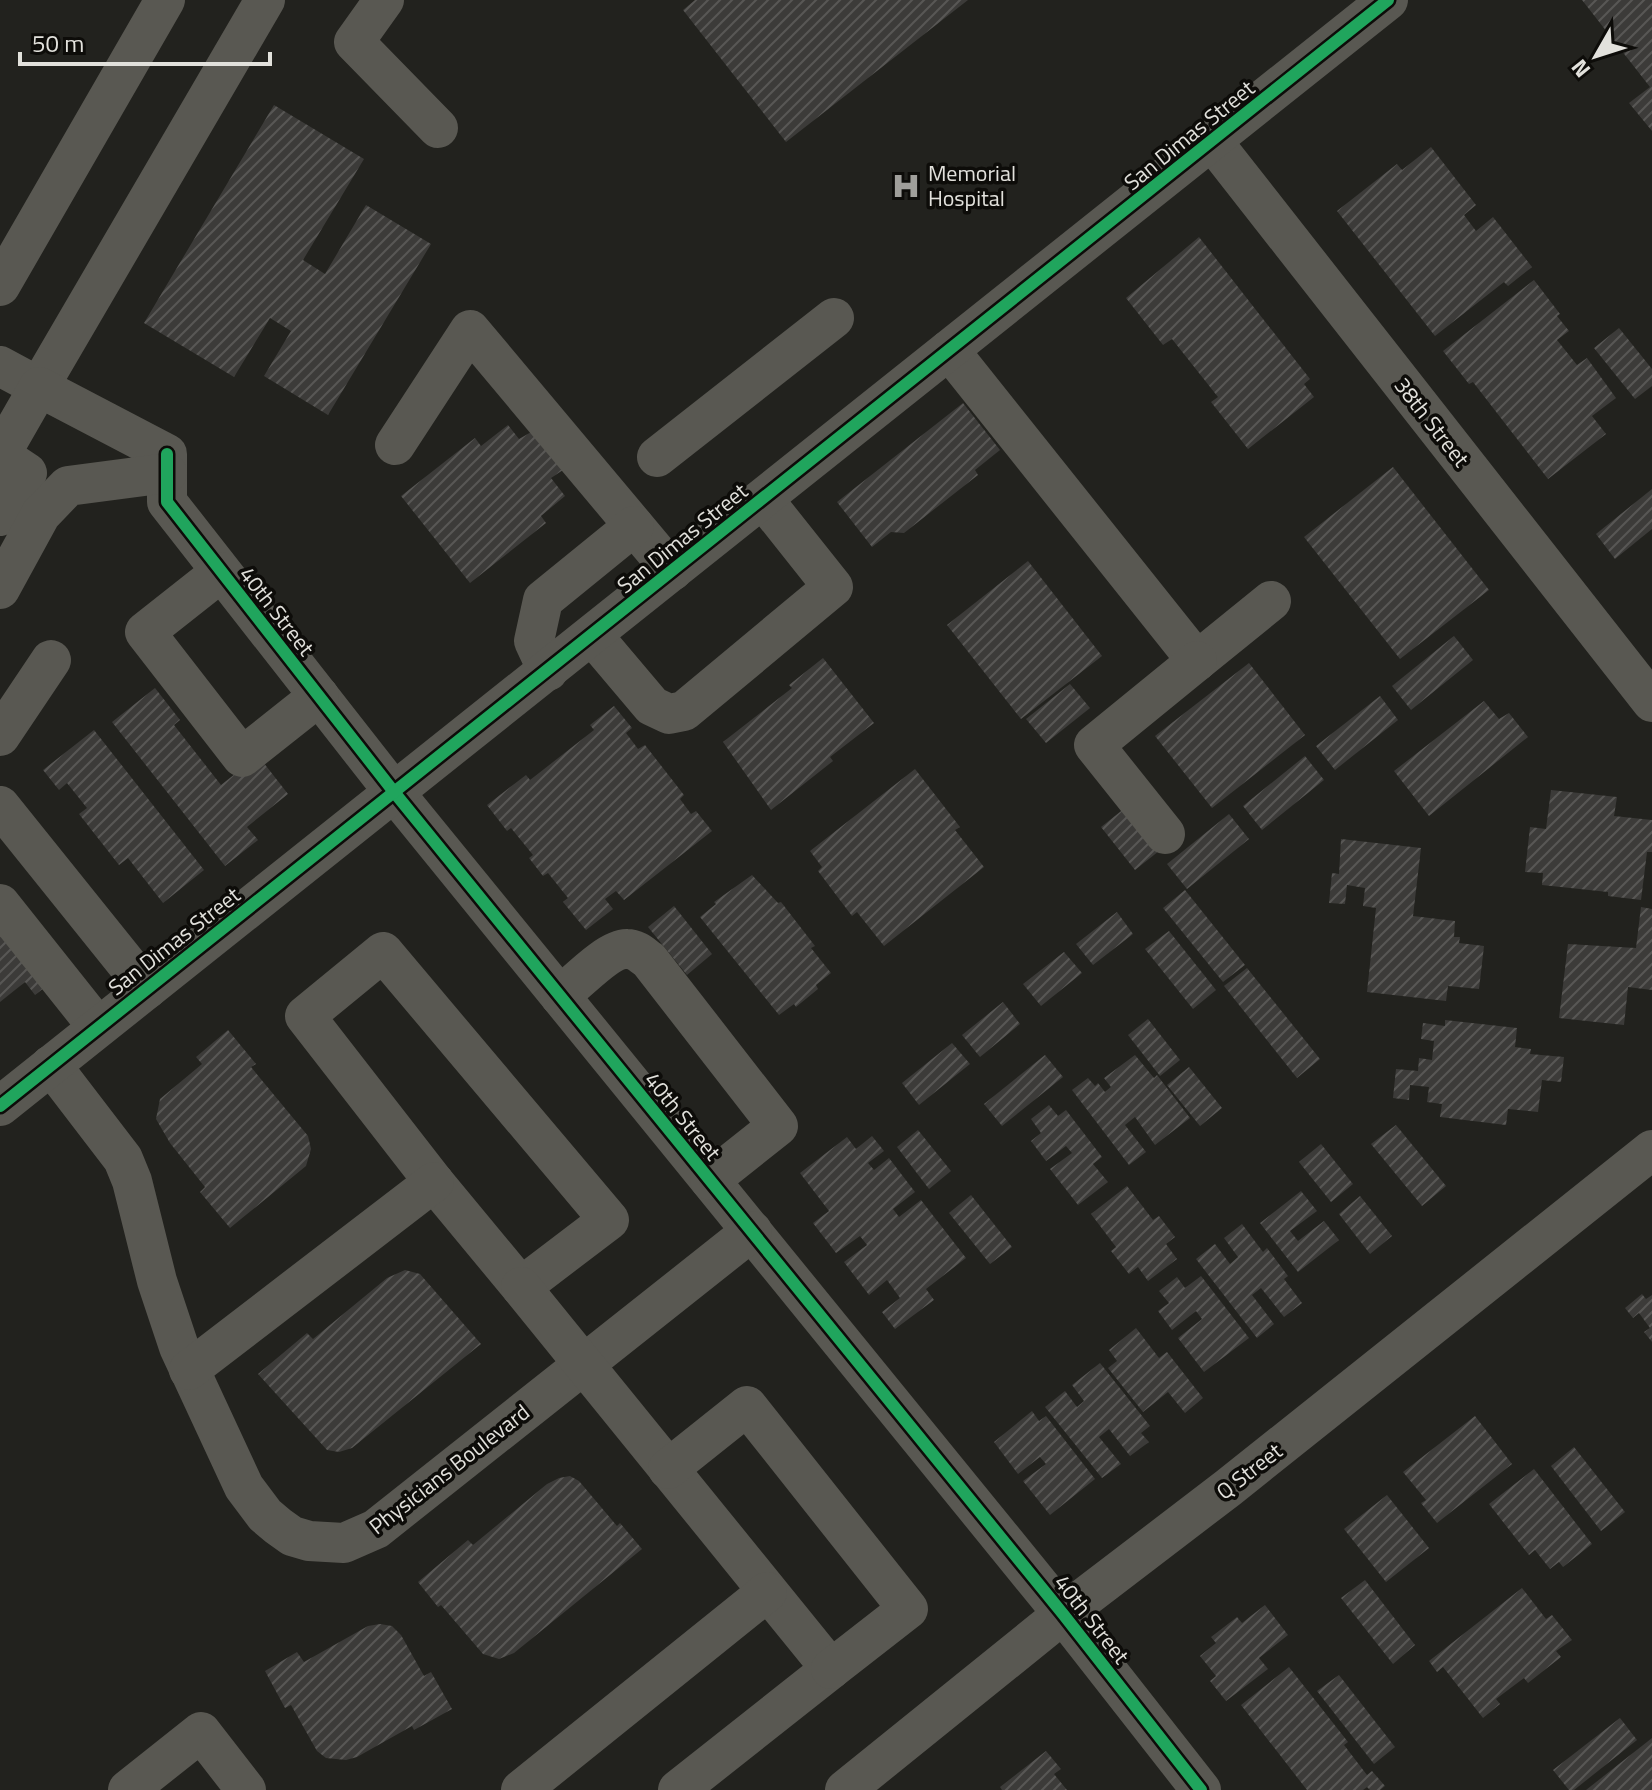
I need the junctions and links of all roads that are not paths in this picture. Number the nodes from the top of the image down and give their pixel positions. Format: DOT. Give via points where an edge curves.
graph roads {
  1 [pos="165,0"];
  2 [pos="265,0"];
  3 [pos="384,0"];
  4 [pos="1388,0"];
  5 [pos="438,128"];
  6 [pos="1212,141"];
  7 [pos="0,286"];
  8 [pos="834,318"];
  9 [pos="949,350"];
  10 [pos="0,366"];
  11 [pos="39,387"];
  12 [pos="395,445"];
  13 [pos="0,455"];
  14 [pos="657,457"];
  15 [pos="167,464"];
  16 [pos="763,499"];
  17 [pos="0,516"];
  18 [pos="634,526"];
  19 [pos="672,571"];
  20 [pos="221,572"];
  21 [pos="0,589"];
  22 [pos="1271,601"];
  23 [pos="592,635"];
  24 [pos="51,660"];
  25 [pos="1197,661"];
  26 [pos="548,671"];
  27 [pos="319,696"];
  28 [pos="1652,702"];
  29 [pos="0,736"];
  30 [pos="394,792"];
  31 [pos="0,806"];
  32 [pos="1165,834"];
  33 [pos="0,904"];
  34 [pos="147,989"];
  35 [pos="560,996"];
  36 [pos="97,1026"];
  37 [pos="51,1065"];
  38 [pos="0,1106"];
  39 [pos="1652,1150"];
  40 [pos="710,1180"];
  41 [pos="434,1182"];
  42 [pos="752,1231"];
  43 [pos="521,1287"];
  44 [pos="584,1363"];
  45 [pos="189,1370"];
  46 [pos="668,1469"];
  47 [pos="767,1592"];
  48 [pos="1063,1614"];
  49 [pos="831,1669"];
  50 [pos="128,1790"];
  51 [pos="246,1790"];
  52 [pos="521,1790"];
  53 [pos="678,1790"];
  54 [pos="845,1790"];
  55 [pos="1201,1790"];
  1 -- 7 [label="street"];
  2 -- 11 [label="street"];
  3 -- 5 [label="street" via="354,42"];
  4 -- 6 [label="street, San Dimas Street"];
  6 -- 9 [label="street, San Dimas Street"];
  6 -- 28 [label="street, 38th Street"];
  8 -- 14 [label="street"];
  9 -- 16 [label="street, San Dimas Street"];
  9 -- 25 [label="street"];
  10 -- 11 [label="street"];
  11 -- 13 [label="street"];
  11 -- 15 [label="street"];
  12 -- 18 [label="street" via="470,330"];
  13 -- 17 [label="street" via="27,473"];
  15 -- 20 [label="street, 40th Street" via="167,502"];
  15 -- 21 [label="street" via="68,486 41,514"];
  16 -- 19 [label="street, San Dimas Street"];
  16 -- 23 [label="street" via="833,587 684,711 669,714 652,706"];
  18 -- 19 [label="street"];
  18 -- 26 [label="street" via="543,600 534,641"];
  19 -- 23 [label="street, San Dimas Street"];
  20 -- 27 [label="street, 40th Street"];
  20 -- 27 [label="street" via="145,632 242,757"];
  22 -- 25 [label="street"];
  23 -- 26 [label="street, San Dimas Street"];
  24 -- 29 [label="street"];
  25 -- 32 [label="street" via="1094,745"];
  26 -- 30 [label="street, San Dimas Street"];
  27 -- 30 [label="street, 40th Street"];
  30 -- 34 [label="street, San Dimas Street"];
  30 -- 35 [label="street, 40th Street"];
  31 -- 34 [label="street"];
  33 -- 36 [label="street"];
  34 -- 36 [label="street, San Dimas Street"];
  35 -- 40 [label="street, 40th Street"];
  35 -- 40 [label="street" via="613,952 625,948 649,960 778,1126"];
  36 -- 37 [label="street, San Dimas Street"];
  37 -- 38 [label="street, San Dimas Street"];
  37 -- 45 [label="street, Physicians Boulevard" via="123,1159"];
  39 -- 48 [label="street, Q Street"];
  40 -- 42 [label="street, 40th Street"];
  41 -- 43 [label="street"];
  41 -- 43 [label="street" via="305,1016 383,952 609,1220"];
  41 -- 45 [label="street"];
  42 -- 44 [label="street, Physicians Boulevard"];
  42 -- 48 [label="street, 40th Street"];
  43 -- 44 [label="street"];
  44 -- 45 [label="street, Physicians Boulevard" via="376,1529 361,1538 326,1544 292,1536 265,1515 244,1487"];
  44 -- 46 [label="street"];
  46 -- 47 [label="street"];
  46 -- 49 [label="street" via="747,1406 908,1609"];
  47 -- 49 [label="street"];
  47 -- 52 [label="street"];
  48 -- 54 [label="street, Q Street"];
  48 -- 55 [label="street, 40th Street"];
  49 -- 53 [label="street"];
  50 -- 51 [label="street" via="201,1732"];
}
